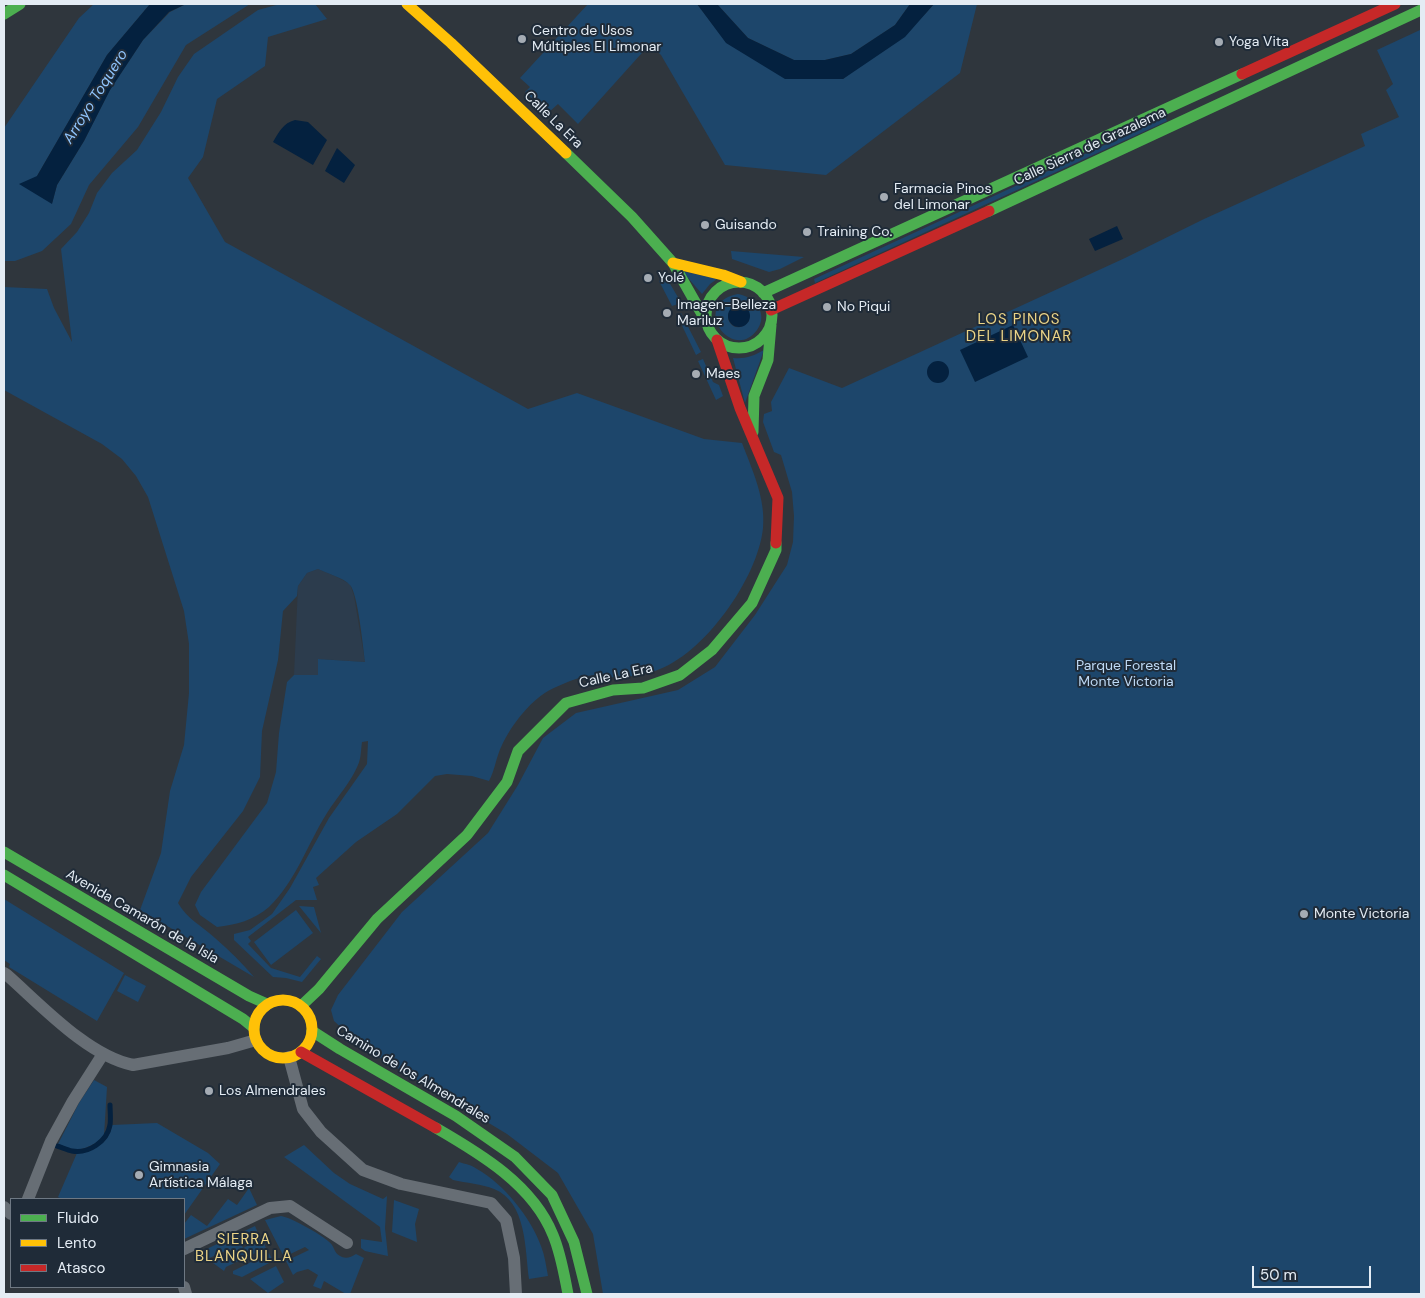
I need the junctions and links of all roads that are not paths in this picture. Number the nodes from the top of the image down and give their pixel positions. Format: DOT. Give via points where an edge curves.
graph roads {
  1 [pos="20,4"];
  2 [pos="407,4"];
  3 [pos="1395,4"];
  4 [pos="1421,10"];
  5 [pos="4,14"];
  6 [pos="673,263"];
  7 [pos="741,282"];
  8 [pos="763,293"];
  9 [pos="771,315"];
  10 [pos="707,323"];
  11 [pos="717,340"];
  12 [pos="753,437"];
  13 [pos="4,852"];
  14 [pos="4,875"];
  15 [pos="4,973"];
  16 [pos="267,1004"];
  17 [pos="302,1006"];
  18 [pos="312,1031"];
  19 [pos="255,1034"];
  20 [pos="301,1052"];
  21 [pos="103,1054"];
  22 [pos="289,1057"];
  23 [pos="28,1198"];
  24 [pos="347,1243"];
  25 [pos="185,1249"];
  26 [pos="516,1294"];
  27 [pos="568,1294"];
  28 [pos="587,1294"];
  1 -- 5 [label="main road"];
  2 -- 6 [label="main road, Calle La Era" via="625,211"];
  3 -- 8 [label="main road, Calle Sierra de Grazalema"];
  4 -- 9 [label="main road, Calle Sierra de Grazalema"];
  6 -- 7 [label="main road"];
  6 -- 10 [label="main road, Calle La Era"];
  7 -- 8 [label="main road"];
  7 -- 10 [label="main road" via="717,291 708,304"];
  8 -- 9 [label="main road"];
  9 -- 11 [label="main road" via="768,332 750,347 738,349"];
  9 -- 12 [label="main road" via="768,360 754,396"];
  10 -- 11 [label="main road"];
  11 -- 12 [label="main road, Calle La Era"];
  12 -- 17 [label="main road, Calle La Era" via="778,498 776,550 752,602 712,650 680,675 643,688 613,690 566,702 518,751 507,782 467,835 377,919"];
  13 -- 16 [label="main road, Avenida Camarón de la Isla"];
  14 -- 19 [label="main road" via="243,1019"];
  15 -- 21 [label="street" via="69,1030"];
  16 -- 17 [label="main road" via="290,1000"];
  16 -- 19 [label="main road" via="256,1019"];
  17 -- 18 [label="main road" via="308,1013"];
  18 -- 20 [label="main road"];
  18 -- 28 [label="main road, Camino de los Almendrales" via="456,1116 515,1157 552,1196 574,1242"];
  19 -- 21 [label="street" via="228,1048 133,1064"];
  19 -- 22 [label="main road" via="261,1048 268,1053"];
  20 -- 22 [label="main road"];
  20 -- 27 [label="main road" via="471,1148 516,1182 543,1215 560,1252"];
  21 -- 23 [label="street" via="51,1140"];
  22 -- 26 [label="street" via="303,1109 321,1132 363,1170 401,1184 490,1203 506,1220 514,1258"];
  24 -- 25 [label="street" via="290,1206 270,1208"];
}
